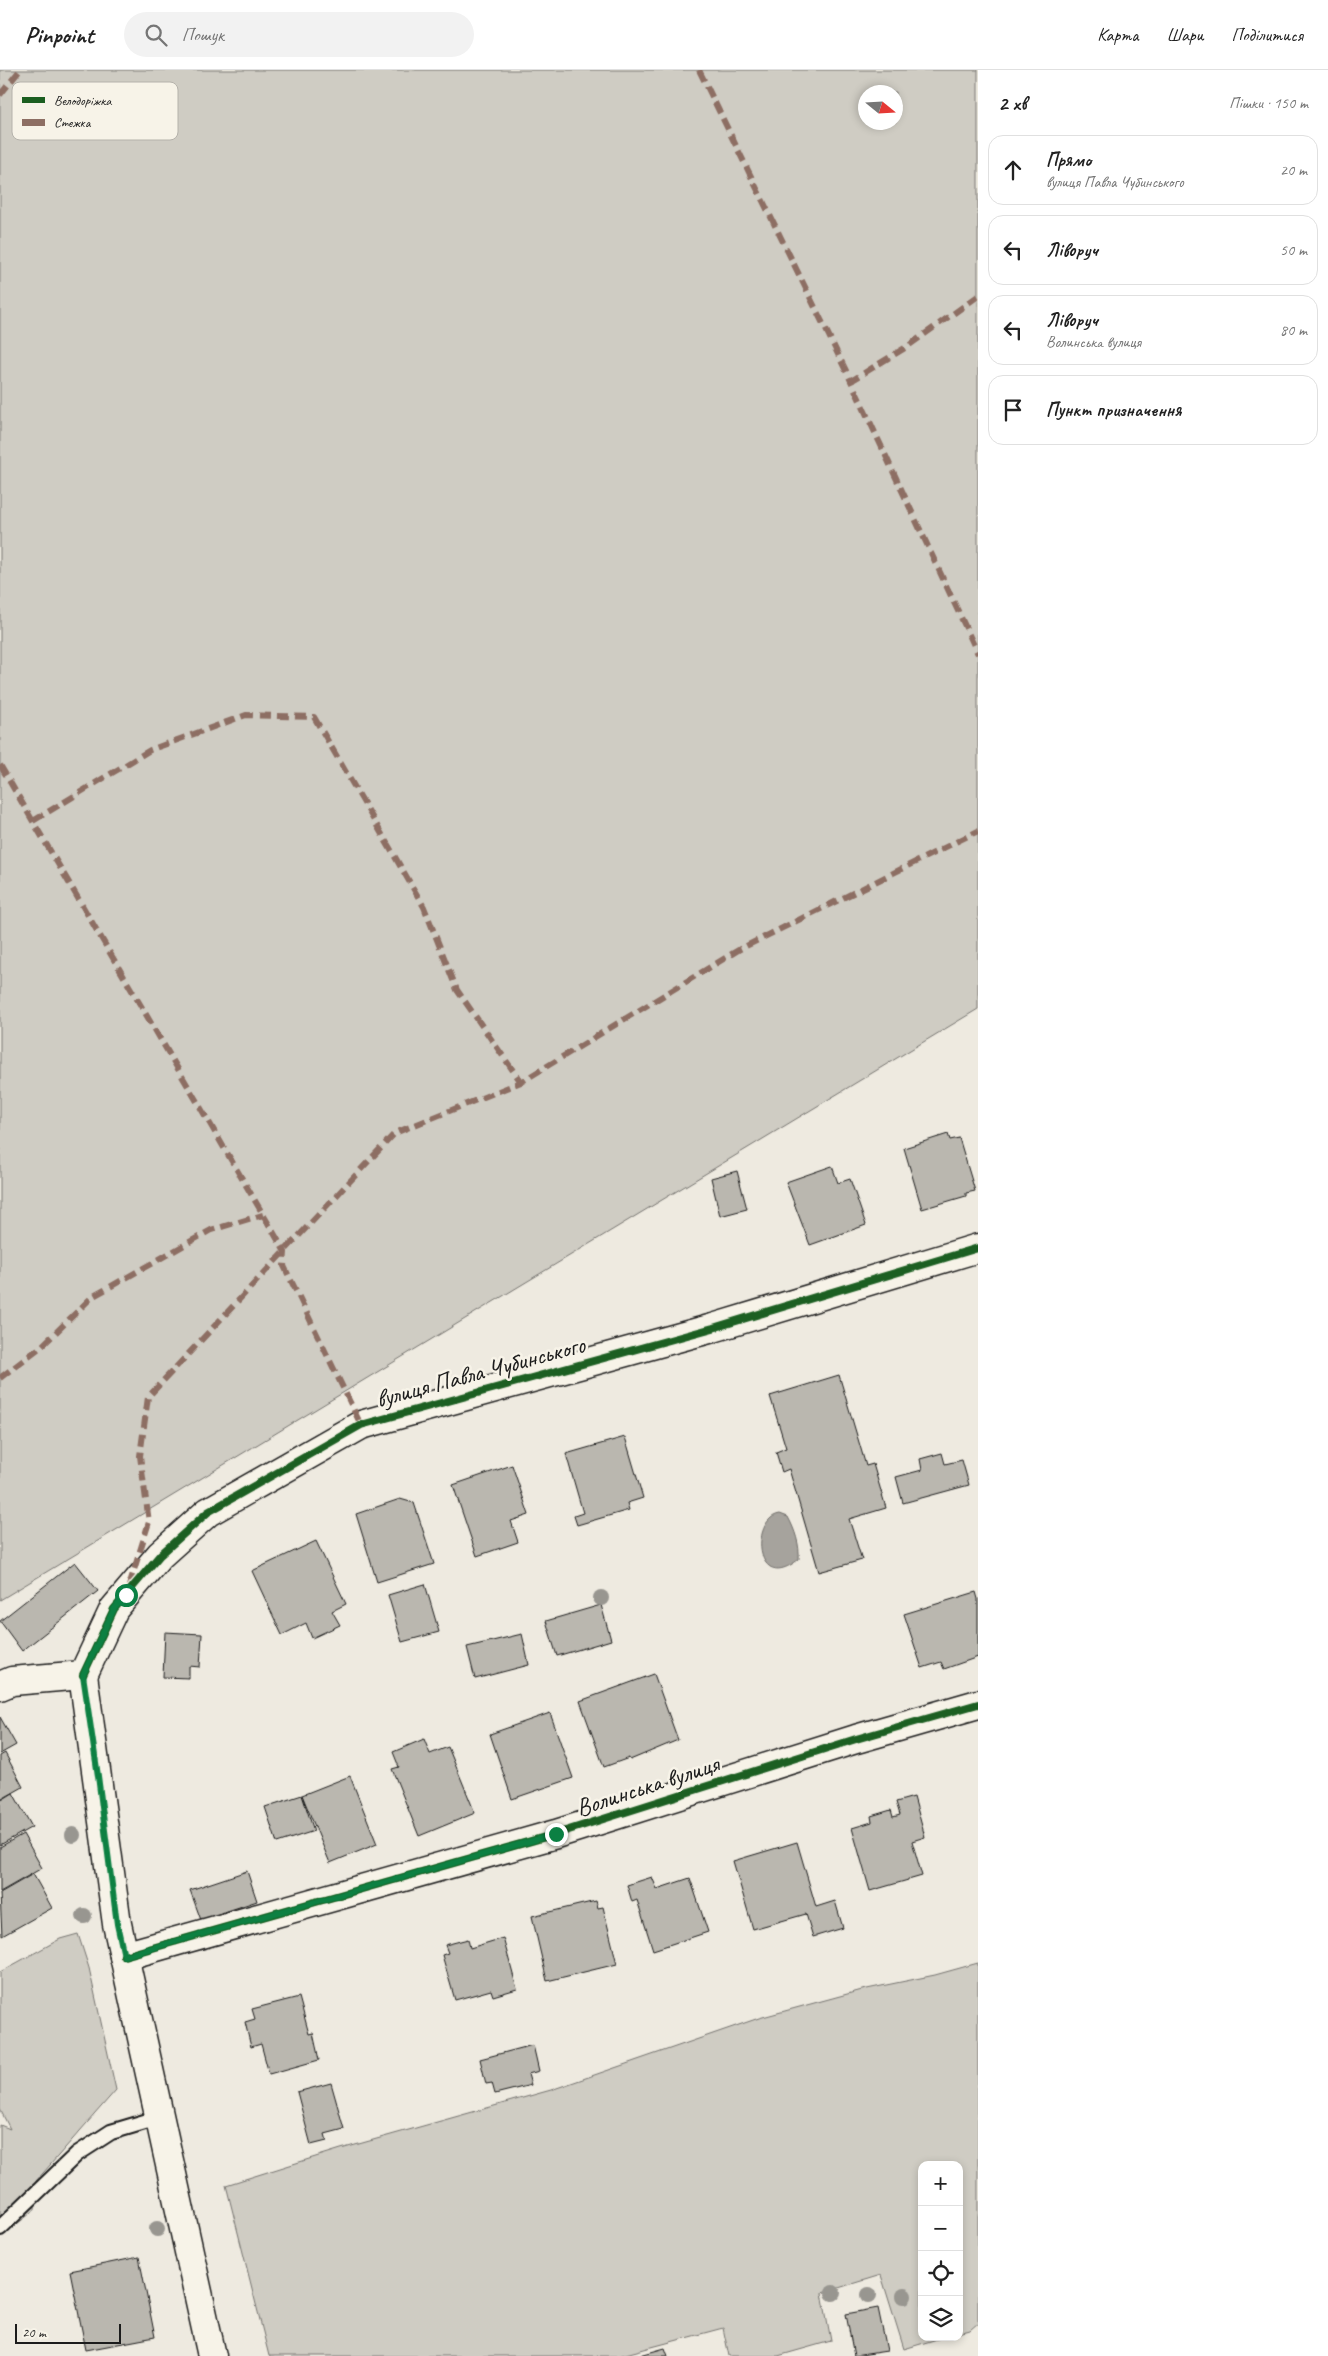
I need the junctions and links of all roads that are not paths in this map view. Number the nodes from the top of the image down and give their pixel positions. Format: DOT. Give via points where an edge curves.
graph roads {
  1 [pos="978,1248"];
  2 [pos="83,1675"];
  3 [pos="0,1686"];
  4 [pos="978,1704"];
  5 [pos="124,1956"];
  6 [pos="158,2118"];
  7 [pos="0,2228"];
  8 [pos="212,2356"];
  1 -- 2 [label="street, вулиця Павла Чубинського" via="713,1328 361,1425 208,1512 160,1555 114,1609"];
  2 -- 3 [label="street" via="12,1681"];
  2 -- 5 [label="street"];
  4 -- 5 [label="street, Волинська вулиця" via="846,1742 556,1834"];
  5 -- 6 [label="street"];
  6 -- 7 [label="lane" via="111,2132 77,2154"];
  6 -- 8 [label="street"];
}
